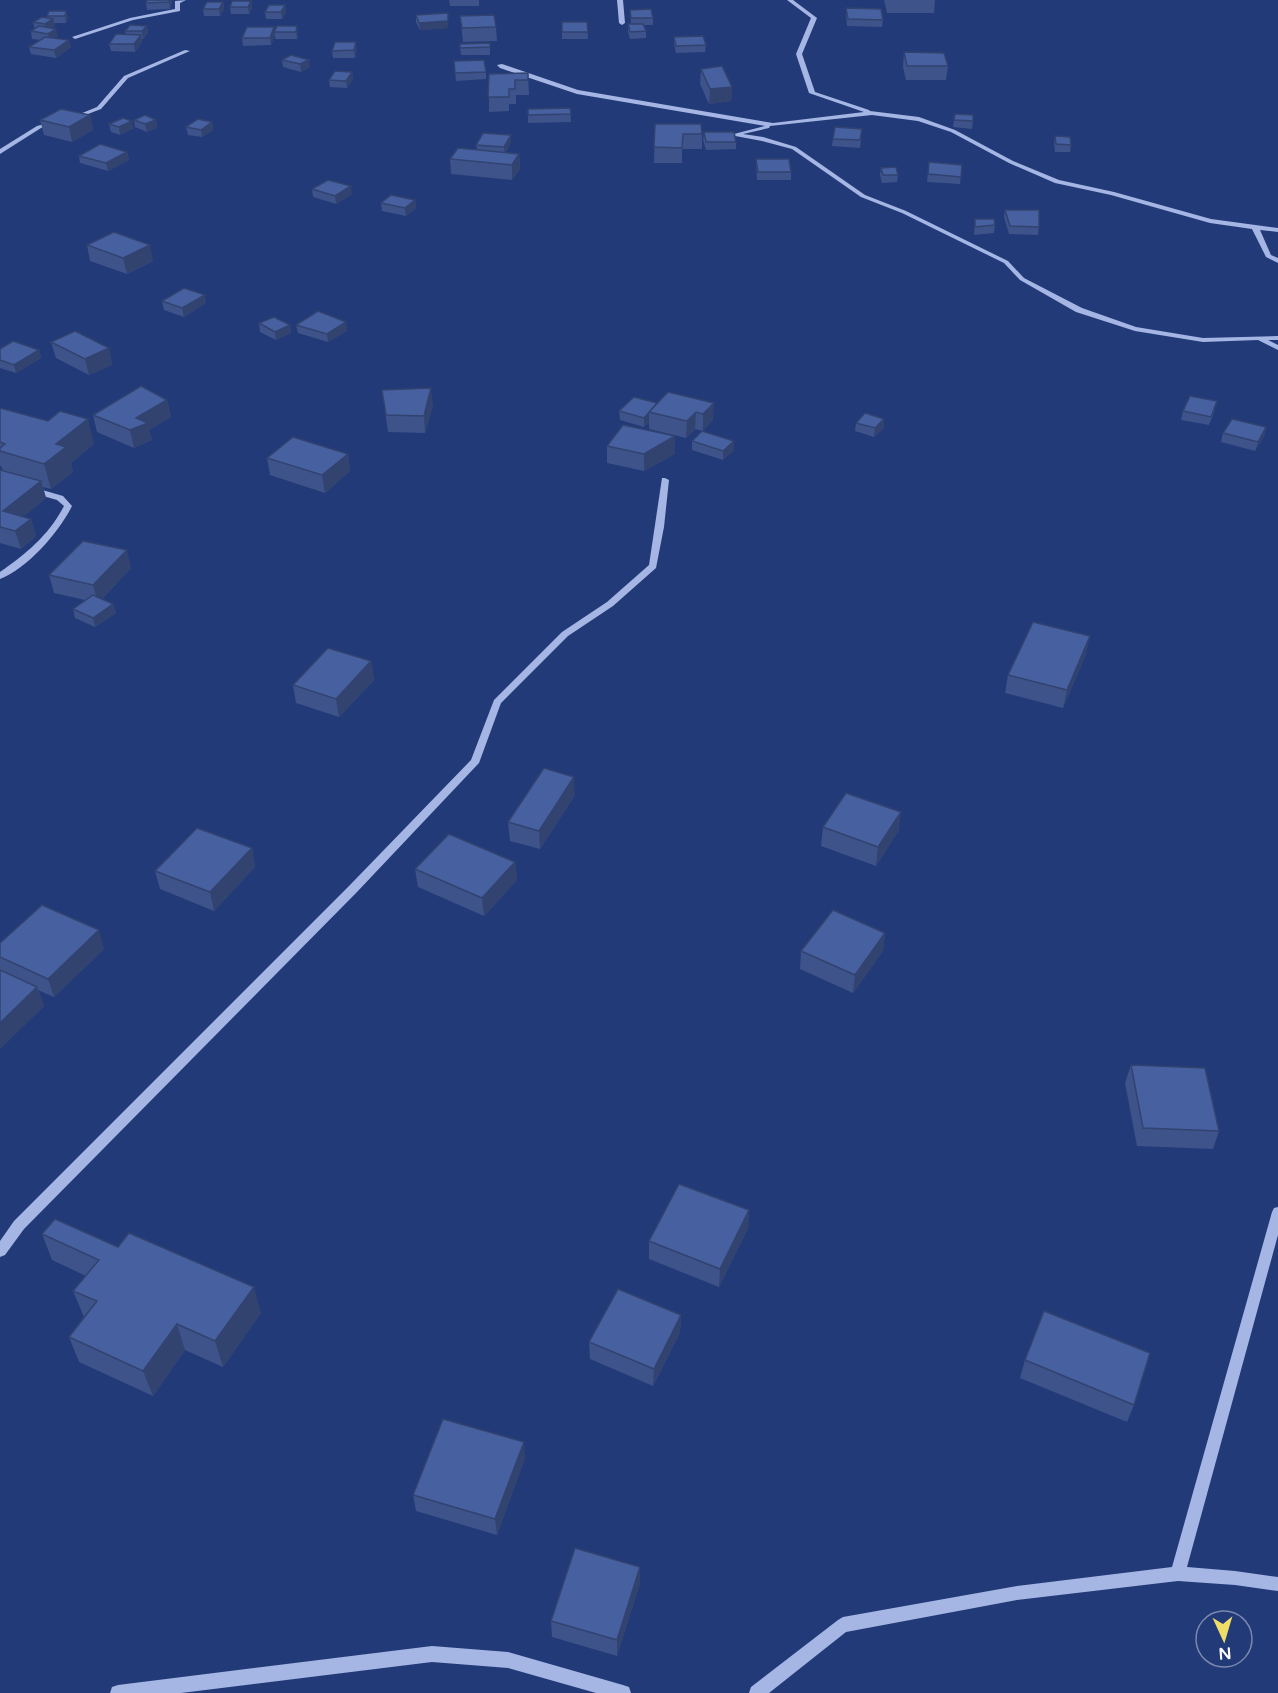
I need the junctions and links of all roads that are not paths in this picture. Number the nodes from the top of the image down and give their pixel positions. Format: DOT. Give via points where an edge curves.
graph roads {
  1 [pos="183,0"];
  2 [pos="620,0"];
  3 [pos="790,0"];
  4 [pos="622,23"];
  5 [pos="75,37"];
  6 [pos="187,51"];
  7 [pos="500,65"];
  8 [pos="872,113"];
  9 [pos="773,125"];
  10 [pos="0,153"];
  11 [pos="1254,227"];
  12 [pos="1278,230"];
  13 [pos="1278,261"];
  14 [pos="1259,338"];
  15 [pos="1278,338"];
  16 [pos="1278,348"];
  17 [pos="665,480"];
  18 [pos="19,487"];
  19 [pos="0,576"];
  20 [pos="1278,1212"];
  21 [pos="0,1251"];
  22 [pos="1178,1574"];
  23 [pos="1278,1584"];
  24 [pos="118,1693"];
  25 [pos="623,1693"];
  26 [pos="757,1693"];
  1 -- 5 [label="street" via="177,2 178,10"];
  2 -- 4 [label="street"];
  3 -- 8 [label="street" via="814,18 799,54 812,93"];
  6 -- 10 [label="street" via="126,77 99,108 39,127"];
  7 -- 9 [label="street" via="577,92"];
  8 -- 9 [label="street"];
  8 -- 11 [label="street" via="919,120 953,131 1057,182 1210,221"];
  9 -- 14 [label="street" via="733,135 794,148 863,196 1006,261 1022,279 1079,310 1135,329 1203,340"];
  11 -- 12 [label="street"];
  11 -- 13 [label="street" via="1268,256"];
  14 -- 15 [label="street"];
  14 -- 16 [label="street"];
  17 -- 21 [label="street" via="653,566 610,604 565,634 497,702 475,761 19,1225"];
  18 -- 19 [label="street" via="60,498 68,506 60,524"];
  20 -- 22 [label="street"];
  22 -- 23 [label="street"];
  22 -- 26 [label="street" via="1017,1593 843,1624"];
  24 -- 25 [label="street" via="432,1654 508,1660"];
}
